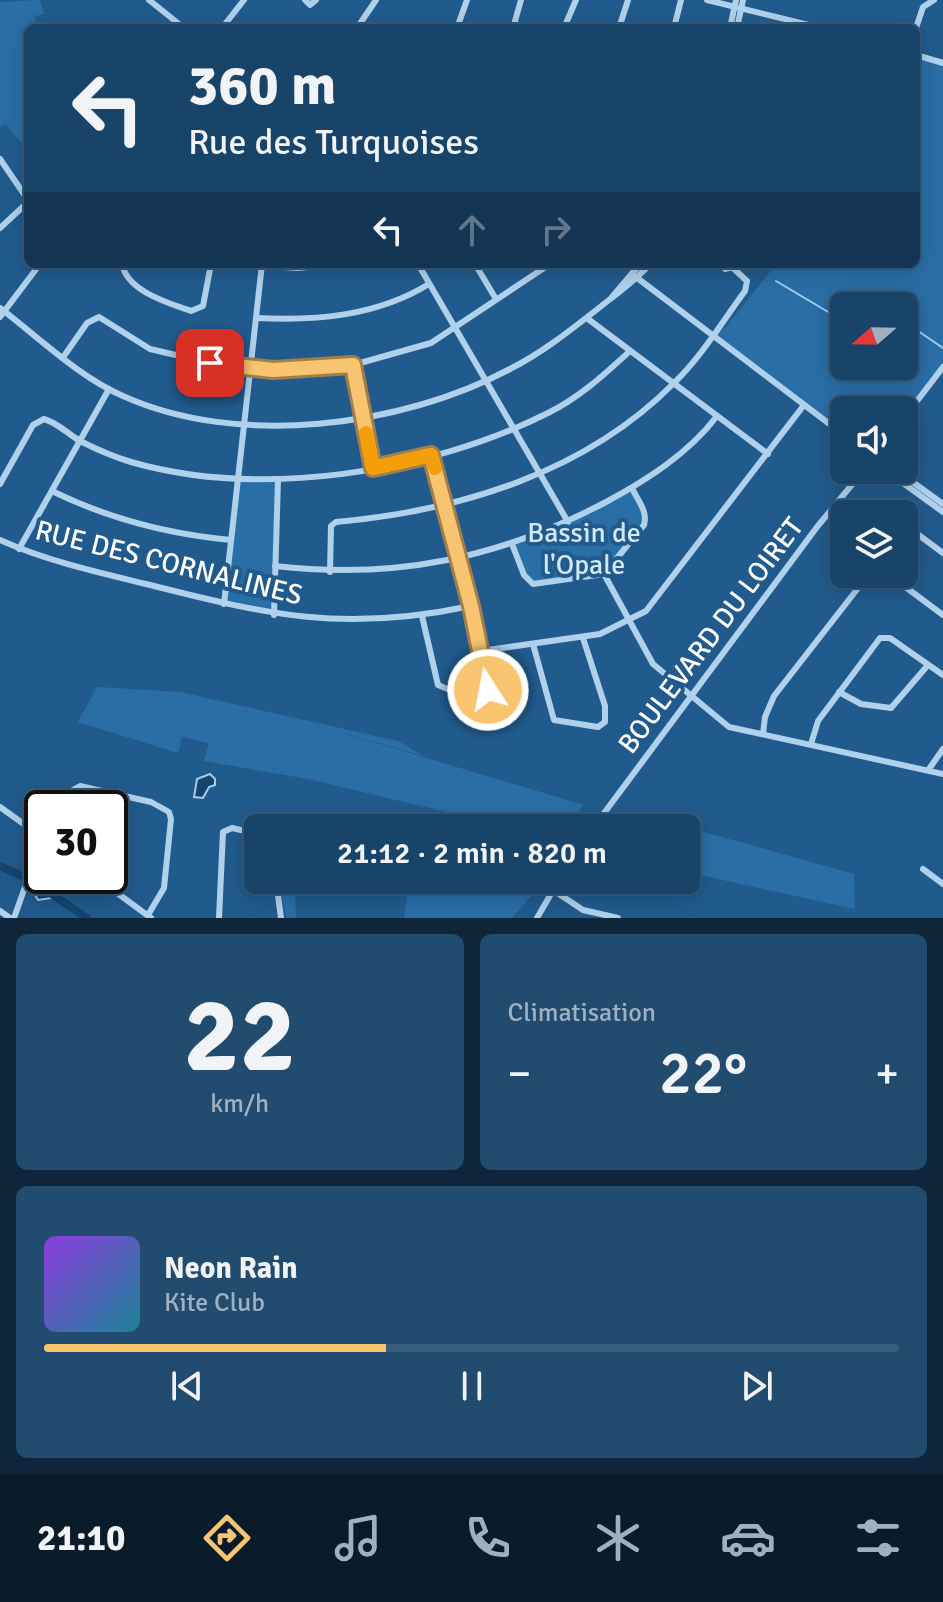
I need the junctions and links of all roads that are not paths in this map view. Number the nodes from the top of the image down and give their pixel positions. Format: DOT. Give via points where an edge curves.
graph roads {
  1 [pos="149,0"];
  2 [pos="244,0"];
  3 [pos="305,0"];
  4 [pos="316,0"];
  5 [pos="376,0"];
  6 [pos="467,0"];
  7 [pos="521,0"];
  8 [pos="576,0"];
  9 [pos="628,0"];
  10 [pos="681,0"];
  11 [pos="707,0"];
  12 [pos="934,0"];
  13 [pos="739,3"];
  14 [pos="179,24"];
  15 [pos="225,24"];
  16 [pos="361,24"];
  17 [pos="458,24"];
  18 [pos="516,24"];
  19 [pos="566,24"];
  20 [pos="620,24"];
  21 [pos="675,24"];
  22 [pos="731,24"];
  23 [pos="737,24"];
  24 [pos="808,24"];
  25 [pos="917,24"];
  26 [pos="920,56"];
  27 [pos="943,63"];
  28 [pos="0,159"];
  29 [pos="24,195"];
  30 [pos="24,205"];
  31 [pos="0,228"];
  32 [pos="37,268"];
  33 [pos="124,268"];
  34 [pos="210,268"];
  35 [pos="262,268"];
  36 [pos="420,268"];
  37 [pos="477,268"];
  38 [pos="544,268"];
  39 [pos="638,268"];
  40 [pos="645,268"];
  41 [pos="735,268"];
  42 [pos="635,276"];
  43 [pos="429,284"];
  44 [pos="496,299"];
  45 [pos="1,312"];
  46 [pos="257,318"];
  47 [pos="588,319"];
  48 [pos="455,328"];
  49 [pos="712,335"];
  50 [pos="630,351"];
  51 [pos="64,356"];
  52 [pos="353,365"];
  53 [pos="943,367"];
  54 [pos="251,368"];
  55 [pos="486,382"];
  56 [pos="674,383"];
  57 [pos="109,389"];
  58 [pos="918,400"];
  59 [pos="804,405"];
  60 [pos="717,416"];
  61 [pos="363,419"];
  62 [pos="245,424"];
  63 [pos="830,424"];
  64 [pos="514,428"];
  65 [pos="80,441"];
  66 [pos="768,454"];
  67 [pos="431,455"];
  68 [pos="373,468"];
  69 [pos="540,474"];
  70 [pos="238,477"];
  71 [pos="278,479"];
  72 [pos="0,484"];
  73 [pos="853,484"];
  74 [pos="904,484"];
  75 [pos="915,484"];
  76 [pos="632,488"];
  77 [pos="52,491"];
  78 [pos="943,504"];
  79 [pos="445,506"];
  80 [pos="943,512"];
  81 [pos="568,522"];
  82 [pos="918,534"];
  83 [pos="0,540"];
  84 [pos="231,540"];
  85 [pos="512,544"];
  86 [pos="19,549"];
  87 [pos="943,553"];
  88 [pos="458,558"];
  89 [pos="275,566"];
  90 [pos="330,572"];
  91 [pos="604,574"];
  92 [pos="858,588"];
  93 [pos="907,588"];
  94 [pos="224,604"];
  95 [pos="471,606"];
  96 [pos="274,615"];
  97 [pos="943,615"];
  98 [pos="422,616"];
  99 [pos="628,620"];
  100 [pos="583,638"];
  101 [pos="533,644"];
  102 [pos="481,651"];
  103 [pos="928,665"];
  104 [pos="943,675"];
  105 [pos="839,692"];
  106 [pos="691,695"];
  107 [pos="763,734"];
  108 [pos="811,744"];
  109 [pos="943,749"];
  110 [pos="929,769"];
  111 [pos="943,774"];
  112 [pos="72,790"];
  113 [pos="94,790"];
  114 [pos="128,798"];
  115 [pos="0,807"];
  116 [pos="603,814"];
  117 [pos="24,825"];
  118 [pos="244,831"];
  119 [pos="923,869"];
  120 [pos="943,884"];
  121 [pos="24,886"];
  122 [pos="120,894"];
  123 [pos="278,894"];
  124 [pos="551,894"];
  125 [pos="559,894"];
  126 [pos="0,911"];
  127 [pos="598,916"];
  128 [pos="149,917"];
  129 [pos="12,918"];
  130 [pos="219,918"];
  131 [pos="281,918"];
  132 [pos="537,918"];
  133 [pos="618,918"];
  1 -- 14 [label="street"];
  2 -- 15 [label="street"];
  3 -- 4 [label="street" via="310,5"];
  5 -- 16 [label="street"];
  6 -- 17 [label="street"];
  7 -- 18 [label="street"];
  8 -- 19 [label="street"];
  9 -- 20 [label="street"];
  10 -- 21 [label="street"];
  11 -- 13 [label="street"];
  12 -- 25 [label="street" via="923,7"];
  13 -- 22 [label="street"];
  13 -- 23 [label="street"];
  13 -- 24 [label="street"];
  26 -- 27 [label="street"];
  28 -- 29 [label="street"];
  30 -- 31 [label="street"];
  32 -- 45 [label="street"];
  33 -- 34 [label="street" via="127,277 153,296 196,311 206,301"];
  35 -- 46 [label="street"];
  36 -- 43 [label="street"];
  37 -- 44 [label="street"];
  38 -- 44 [label="street"];
  39 -- 42 [label="street"];
  40 -- 42 [label="street"];
  41 -- 49 [label="street" via="747,285"];
  42 -- 47 [label="street"];
  42 -- 49 [label="street"];
  43 -- 46 [label="street" via="402,300 367,310 306,319"];
  43 -- 48 [label="street"];
  44 -- 48 [label="street"];
  45 -- 51 [label="street"];
  46 -- 54 [label="street"];
  47 -- 50 [label="street"];
  47 -- 55 [label="street"];
  48 -- 52 [label="street" via="413,351"];
  48 -- 55 [label="street"];
  49 -- 56 [label="street"];
  49 -- 59 [label="street"];
  50 -- 56 [label="street"];
  50 -- 64 [label="street" via="579,394"];
  51 -- 54 [label="street" via="87,323 99,317 160,352"];
  51 -- 57 [label="street"];
  52 -- 54 [label="street"];
  52 -- 61 [label="street"];
  53 -- 58 [label="street"];
  54 -- 62 [label="street"];
  55 -- 61 [label="street"];
  55 -- 64 [label="street"];
  56 -- 60 [label="street"];
  56 -- 69 [label="street" via="595,446"];
  57 -- 62 [label="street" via="175,413"];
  57 -- 65 [label="street"];
  59 -- 63 [label="street"];
  59 -- 66 [label="street"];
  60 -- 66 [label="street"];
  60 -- 76 [label="street" via="668,463"];
  61 -- 62 [label="street"];
  61 -- 68 [label="street"];
  62 -- 70 [label="street"];
  64 -- 67 [label="street"];
  64 -- 69 [label="street"];
  65 -- 70 [label="street" via="159,469"];
  65 -- 72 [label="street" via="48,419 39,419"];
  65 -- 77 [label="street"];
  66 -- 99 [label="street" via="658,599"];
  67 -- 68 [label="street"];
  67 -- 79 [label="street"];
  68 -- 71 [label="street"];
  69 -- 79 [label="street"];
  69 -- 81 [label="street"];
  70 -- 71 [label="street"];
  70 -- 84 [label="street"];
  71 -- 89 [label="street"];
  73 -- 106 [label="street, BOULEVARD DU LOIRET"];
  74 -- 80 [label="street"];
  75 -- 78 [label="street"];
  76 -- 81 [label="street"];
  76 -- 91 [label="street" via="642,504 644,525"];
  77 -- 84 [label="street" via="155,529"];
  77 -- 86 [label="street"];
  79 -- 88 [label="street"];
  79 -- 90 [label="street" via="333,524"];
  81 -- 85 [label="street"];
  82 -- 87 [label="street"];
  83 -- 86 [label="street, RUE DES CORNALINES"];
  84 -- 94 [label="street"];
  85 -- 88 [label="street"];
  85 -- 91 [label="street" via="533,584"];
  86 -- 94 [label="street, RUE DES CORNALINES"];
  88 -- 90 [label="street"];
  88 -- 95 [label="street"];
  89 -- 90 [label="street"];
  89 -- 96 [label="street"];
  91 -- 99 [label="street"];
  92 -- 107 [label="street" via="774,696"];
  93 -- 97 [label="street"];
  94 -- 96 [label="street, RUE DES CORNALINES"];
  95 -- 98 [label="street, RUE DES CORNALINES"];
  95 -- 102 [label="street"];
  96 -- 98 [label="street, RUE DES CORNALINES" via="363,622"];
  98 -- 102 [label="street" via="441,689 476,699 486,695 489,683"];
  99 -- 100 [label="street"];
  99 -- 106 [label="street" via="653,664"];
  100 -- 101 [label="street"];
  100 -- 101 [label="street" via="605,706 605,722 598,727 554,720"];
  101 -- 102 [label="street"];
  103 -- 104 [label="street"];
  103 -- 105 [label="street" via="891,708 861,704"];
  103 -- 105 [label="street" via="884,637"];
  105 -- 108 [label="street" via="814,728"];
  106 -- 107 [label="street" via="729,727"];
  106 -- 116 [label="street, BOULEVARD DU LOIRET"];
  107 -- 108 [label="street"];
  108 -- 110 [label="street"];
  109 -- 110 [label="street"];
  110 -- 111 [label="street"];
  112 -- 113 [label="street" via="77,786"];
  114 -- 128 [label="street" via="151,802 169,812 171,819 164,888"];
  115 -- 117 [label="street"];
  118 -- 130 [label="street" via="223,832"];
  119 -- 120 [label="street"];
  121 -- 129 [label="street"];
  122 -- 128 [label="street"];
  123 -- 131 [label="street"];
  124 -- 132 [label="street"];
  125 -- 127 [label="street"];
  126 -- 129 [label="street"];
  127 -- 133 [label="street"];
}
